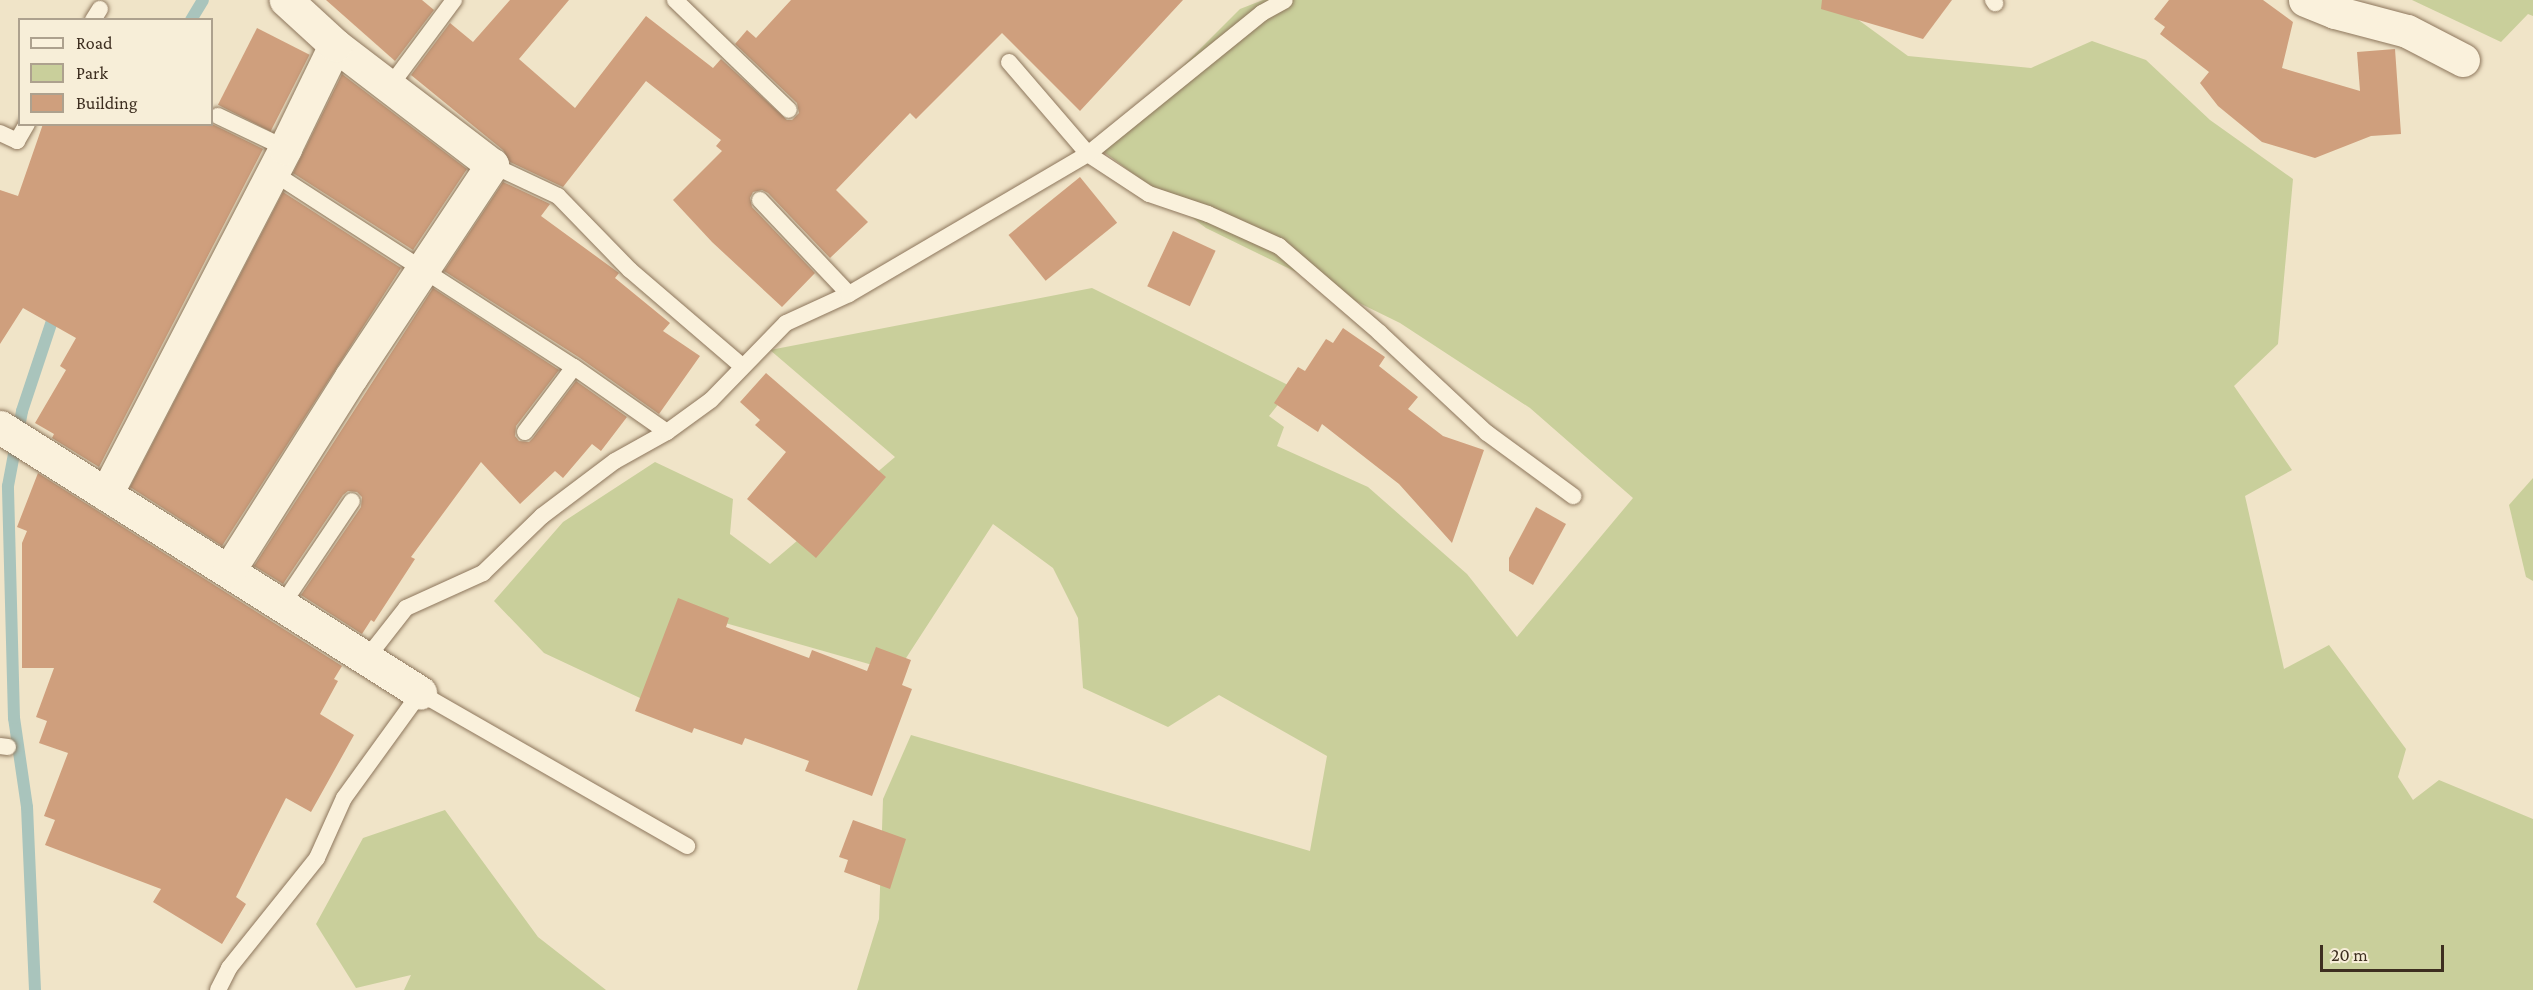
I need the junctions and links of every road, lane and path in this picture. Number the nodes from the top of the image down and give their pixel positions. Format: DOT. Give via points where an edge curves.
graph roads {
  1 [pos="286,0"];
  2 [pos="454,0"];
  3 [pos="675,0"];
  4 [pos="1251,0"];
  5 [pos="1285,0"];
  6 [pos="2305,0"];
  7 [pos="1262,13"];
  8 [pos="335,45"];
  9 [pos="2463,60"];
  10 [pos="1009,62"];
  11 [pos="390,86"];
  12 [pos="789,110"];
  13 [pos="218,116"];
  14 [pos="26,126"];
  15 [pos="0,133"];
  16 [pos="1088,154"];
  17 [pos="279,160"];
  18 [pos="492,165"];
  19 [pos="760,200"];
  20 [pos="423,270"];
  21 [pos="849,294"];
  22 [pos="742,366"];
  23 [pos="574,368"];
  24 [pos="525,432"];
  25 [pos="667,432"];
  26 [pos="13,435"];
  27 [pos="106,494"];
  28 [pos="1573,496"];
  29 [pos="352,501"];
  30 [pos="229,570"];
  31 [pos="282,605"];
  32 [pos="366,659"];
  33 [pos="420,693"];
  34 [pos="687,846"];
  35 [pos="218,990"];
  1 -- 8 [label="street"];
  2 -- 11 [label="lane"];
  3 -- 12 [label="lane"];
  4 -- 7 [label="lane"];
  5 -- 7 [label="lane"];
  6 -- 9 [label="street" via="2407,31"];
  7 -- 16 [label="lane"];
  8 -- 11 [label="street"];
  8 -- 17 [label="street"];
  10 -- 16 [label="lane"];
  11 -- 18 [label="street"];
  13 -- 17 [label="lane"];
  14 -- 15 [label="lane" via="17,141"];
  16 -- 21 [label="lane"];
  16 -- 28 [label="lane" via="1149,194 1208,214 1279,246 1380,333 1487,434"];
  17 -- 20 [label="lane"];
  17 -- 27 [label="street"];
  18 -- 20 [label="street"];
  18 -- 22 [label="lane" via="558,196 630,270"];
  19 -- 21 [label="lane"];
  20 -- 23 [label="lane"];
  20 -- 30 [label="street"];
  21 -- 22 [label="lane" via="786,323"];
  22 -- 25 [label="lane" via="711,400"];
  23 -- 24 [label="lane"];
  23 -- 25 [label="lane"];
  25 -- 32 [label="lane" via="615,461 542,516 483,573 406,608"];
  26 -- 27 [label="street"];
  27 -- 30 [label="street"];
  29 -- 31 [label="lane"];
  30 -- 31 [label="street"];
  31 -- 32 [label="street"];
  32 -- 33 [label="street"];
  33 -- 34 [label="lane"];
  33 -- 35 [label="lane" via="344,798 317,858 229,968"];
}
